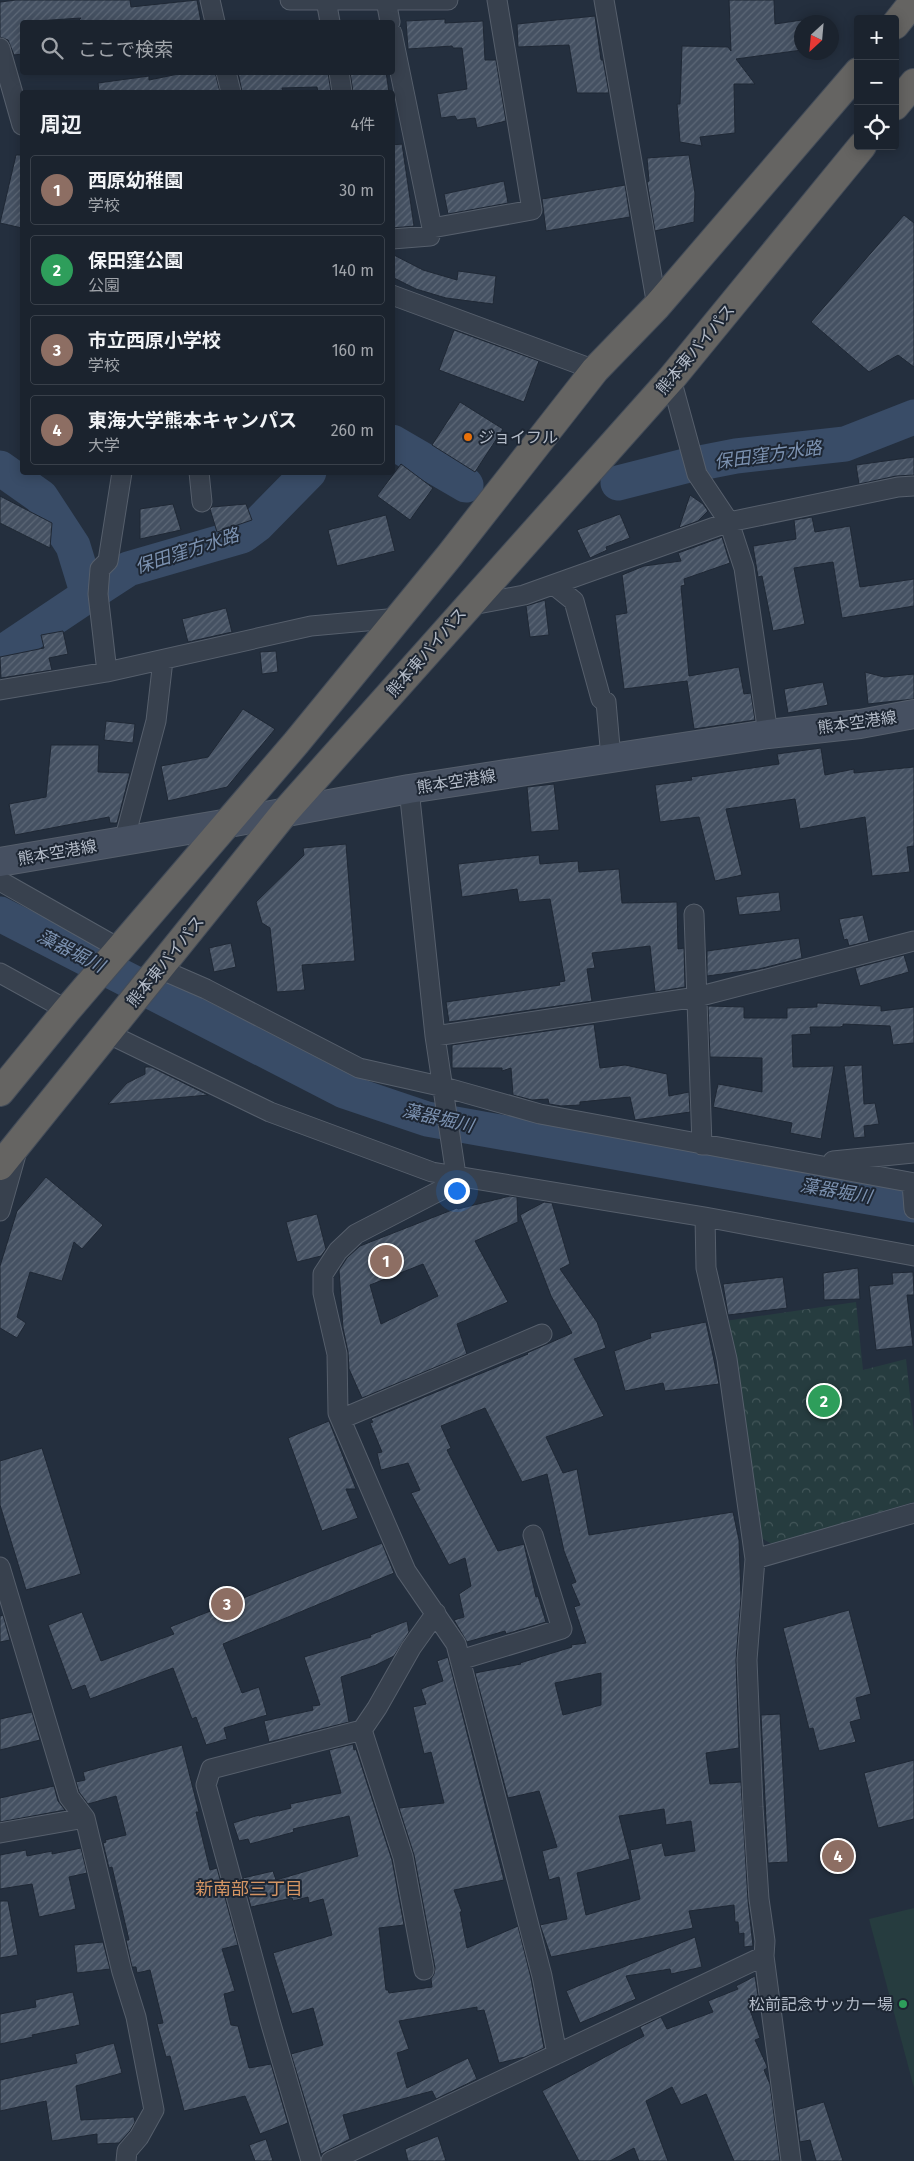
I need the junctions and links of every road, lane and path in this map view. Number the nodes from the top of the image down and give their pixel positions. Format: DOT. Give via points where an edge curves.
graph roads {
  1 [pos="210,0"];
  2 [pos="290,0"];
  3 [pos="386,0"];
  4 [pos="448,0"];
  5 [pos="496,0"];
  6 [pos="604,0"];
  7 [pos="326,1"];
  8 [pos="914,1"];
  9 [pos="215,20"];
  10 [pos="330,20"];
  11 [pos="390,20"];
  12 [pos="899,20"];
  13 [pos="0,48"];
  14 [pos="395,48"];
  15 [pos="227,75"];
  16 [pos="339,75"];
  17 [pos="854,77"];
  18 [pos="914,83"];
  19 [pos="230,90"];
  20 [pos="342,90"];
  21 [pos="896,105"];
  22 [pos="20,118"];
  23 [pos="859,150"];
  24 [pos="432,228"];
  25 [pos="395,240"];
  26 [pos="395,297"];
  27 [pos="657,306"];
  28 [pos="595,370"];
  29 [pos="672,378"];
  30 [pos="122,475"];
  31 [pos="199,475"];
  32 [pos="914,486"];
  33 [pos="202,502"];
  34 [pos="729,522"];
  35 [pos="554,585"];
  36 [pos="466,606"];
  37 [pos="399,618"];
  38 [pos="163,660"];
  39 [pos="107,672"];
  40 [pos="0,690"];
  41 [pos="914,714"];
  42 [pos="768,734"];
  43 [pos="611,758"];
  44 [pos="409,788"];
  45 [pos="285,812"];
  46 [pos="229,823"];
  47 [pos="124,841"];
  48 [pos="0,862"];
  49 [pos="0,881"];
  50 [pos="694,914"];
  51 [pos="914,941"];
  52 [pos="120,949"];
  53 [pos="160,968"];
  54 [pos="0,973"];
  55 [pos="697,998"];
  56 [pos="66,1010"];
  57 [pos="107,1033"];
  58 [pos="436,1036"];
  59 [pos="0,1092"];
  60 [pos="445,1094"];
  61 [pos="19,1143"];
  62 [pos="702,1145"];
  63 [pos="914,1154"];
  64 [pos="811,1163"];
  65 [pos="0,1166"];
  66 [pos="451,1174"];
  67 [pos="913,1192"];
  68 [pos="0,1211"];
  69 [pos="704,1217"];
  70 [pos="914,1256"];
  71 [pos="542,1334"];
  72 [pos="341,1419"];
  73 [pos="914,1513"];
  74 [pos="533,1535"];
  75 [pos="755,1559"];
  76 [pos="0,1567"];
  77 [pos="436,1613"];
  78 [pos="460,1660"];
  79 [pos="362,1730"];
  80 [pos="85,1818"];
  81 [pos="0,1833"];
  82 [pos="764,1956"];
  83 [pos="424,1970"];
  84 [pos="557,2054"];
  85 [pos="364,2154"];
  86 [pos="126,2161"];
  87 [pos="311,2161"];
  88 [pos="331,2161"];
  89 [pos="791,2161"];
  1 -- 9 [label="street"];
  2 -- 7 [label="street"];
  3 -- 4 [label="street"];
  3 -- 7 [label="street"];
  3 -- 11 [label="street"];
  5 -- 24 [label="street" via="532,210"];
  6 -- 27 [label="street"];
  7 -- 10 [label="street"];
  8 -- 12 [label="highway"];
  13 -- 22 [label="street"];
  14 -- 24 [label="street"];
  15 -- 19 [label="street"];
  16 -- 20 [label="street"];
  17 -- 27 [label="highway"];
  18 -- 21 [label="highway"];
  23 -- 29 [label="highway, 熊本東バイパス"];
  24 -- 25 [label="street" via="430,236"];
  26 -- 28 [label="street"];
  27 -- 28 [label="highway"];
  28 -- 37 [label="highway"];
  29 -- 34 [label="street" via="697,474"];
  29 -- 36 [label="highway, 熊本東バイパス"];
  30 -- 39 [label="street" via="108,561 100,569 98,594"];
  31 -- 33 [label="street"];
  32 -- 34 [label="street"];
  34 -- 35 [label="street"];
  34 -- 42 [label="street" via="744,568"];
  35 -- 36 [label="street" via="524,595"];
  35 -- 43 [label="street" via="574,601 601,699 606,702"];
  36 -- 45 [label="highway, 熊本東バイパス"];
  37 -- 38 [label="street" via="311,626"];
  37 -- 46 [label="highway"];
  38 -- 39 [label="street"];
  38 -- 47 [label="street" via="156,721"];
  39 -- 40 [label="street"];
  41 -- 42 [label="main road, 熊本空港線" via="860,724"];
  42 -- 43 [label="main road, 熊本空港線"];
  43 -- 44 [label="main road, 熊本空港線"];
  44 -- 45 [label="main road, 熊本空港線"];
  44 -- 58 [label="street"];
  45 -- 46 [label="main road, 熊本空港線"];
  45 -- 53 [label="highway, 熊本東バイパス"];
  46 -- 47 [label="main road, 熊本空港線"];
  46 -- 52 [label="highway"];
  47 -- 48 [label="main road, 熊本空港線"];
  49 -- 52 [label="street"];
  50 -- 55 [label="street"];
  51 -- 55 [label="street"];
  52 -- 56 [label="highway"];
  53 -- 57 [label="highway, 熊本東バイパス"];
  53 -- 60 [label="street" via="359,1068"];
  54 -- 56 [label="street"];
  55 -- 58 [label="street"];
  55 -- 62 [label="street"];
  56 -- 59 [label="highway"];
  57 -- 61 [label="highway, 熊本東バイパス"];
  57 -- 66 [label="street" via="270,1112 402,1162 432,1172"];
  58 -- 60 [label="street"];
  60 -- 62 [label="street"];
  60 -- 66 [label="street"];
  61 -- 65 [label="highway, 熊本東バイパス"];
  61 -- 68 [label="street"];
  62 -- 64 [label="street"];
  63 -- 64 [label="street"];
  64 -- 67 [label="street"];
  66 -- 69 [label="street"];
  66 -- 72 [label="street" via="443,1189 356,1234 338,1251 323,1274 323,1293 337,1354 338,1413"];
  69 -- 70 [label="street"];
  69 -- 75 [label="street" via="706,1268 727,1359"];
  71 -- 72 [label="street"];
  72 -- 77 [label="street" via="406,1571"];
  73 -- 75 [label="street"];
  74 -- 78 [label="street" via="562,1629"];
  75 -- 82 [label="street" via="747,1660 752,1807"];
  76 -- 80 [label="street" via="69,1797"];
  77 -- 78 [label="street" via="456,1644"];
  77 -- 79 [label="street"];
  78 -- 84 [label="street" via="542,1976"];
  79 -- 83 [label="street" via="403,1857"];
  79 -- 87 [label="street" via="211,1768 206,1785"];
  80 -- 81 [label="street"];
  80 -- 86 [label="street" via="136,2017 154,2110 139,2138 127,2151"];
  82 -- 84 [label="street"];
  82 -- 89 [label="street"];
  84 -- 85 [label="street"];
  85 -- 88 [label="street"];
}
